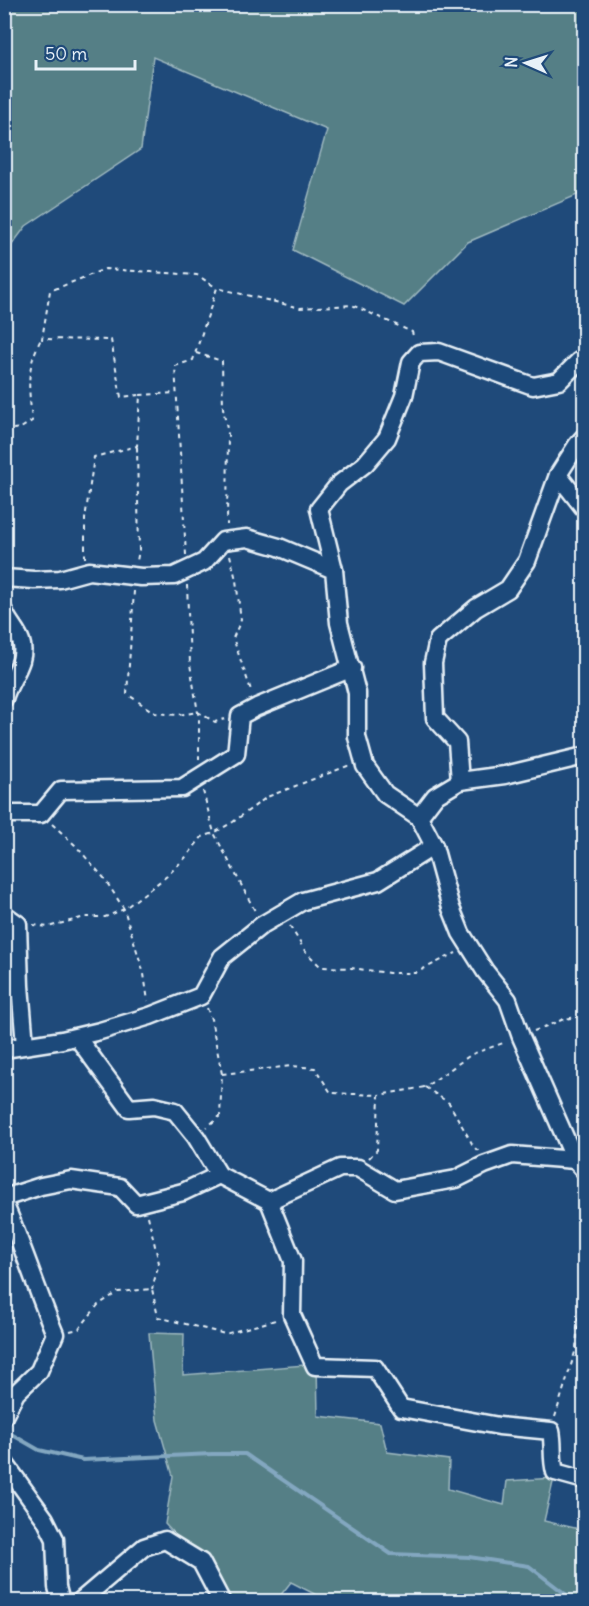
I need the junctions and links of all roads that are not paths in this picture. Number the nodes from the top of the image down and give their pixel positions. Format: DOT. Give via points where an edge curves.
graph roads {
  1 [pos="585,362"];
  2 [pos="585,437"];
  3 [pos="558,475"];
  4 [pos="585,508"];
  5 [pos="334,570"];
  6 [pos="4,578"];
  7 [pos="4,611"];
  8 [pos="352,668"];
  9 [pos="4,699"];
  10 [pos="585,756"];
  11 [pos="460,782"];
  12 [pos="4,814"];
  13 [pos="419,817"];
  14 [pos="434,846"];
  15 [pos="11,919"];
  16 [pos="77,1037"];
  17 [pos="25,1045"];
  18 [pos="4,1049"];
  19 [pos="580,1165"];
  20 [pos="219,1174"];
  21 [pos="4,1198"];
  22 [pos="269,1201"];
  23 [pos="4,1203"];
  24 [pos="4,1416"];
  25 [pos="4,1462"];
  26 [pos="585,1480"];
  27 [pos="61,1602"];
  28 [pos="80,1602"];
  29 [pos="222,1602"];
  1 -- 5 [label="street" via="579,361 559,381 533,386 439,352 419,353 411,362 404,396 387,438 319,509"];
  2 -- 3 [label="street"];
  3 -- 4 [label="street"];
  3 -- 11 [label="street" via="527,561 508,590 476,608 438,640 433,663 435,718 457,742"];
  5 -- 6 [label="street" via="247,537 223,541 204,562 174,576 87,572 60,579"];
  5 -- 8 [label="street" via="339,623"];
  7 -- 9 [label="street" via="21,641 22,663"];
  8 -- 12 [label="street" via="240,716 236,754 182,788 61,790 40,814"];
  8 -- 13 [label="street" via="357,693 357,737 365,766 385,794"];
  10 -- 11 [label="street"];
  11 -- 13 [label="street" via="435,796"];
  13 -- 14 [label="street"];
  14 -- 16 [label="street" via="378,881 303,901 262,925 222,957 201,996"];
  14 -- 19 [label="street" via="461,933 508,1000"];
  15 -- 17 [label="street"];
  16 -- 17 [label="street"];
  16 -- 20 [label="street" via="129,1108 154,1106 175,1111"];
  17 -- 18 [label="street"];
  19 -- 22 [label="street" via="512,1155 456,1179 395,1190 358,1168 340,1168"];
  20 -- 21 [label="street" via="183,1192 136,1204 120,1186 71,1180"];
  20 -- 22 [label="street"];
  22 -- 26 [label="street" via="293,1261 292,1315 315,1366 375,1368 401,1408 551,1431 555,1472"];
  23 -- 24 [label="street" via="55,1334 39,1371 16,1393"];
  25 -- 27 [label="street" via="55,1539"];
  28 -- 29 [label="street" via="144,1547 165,1540 201,1562"];
}
